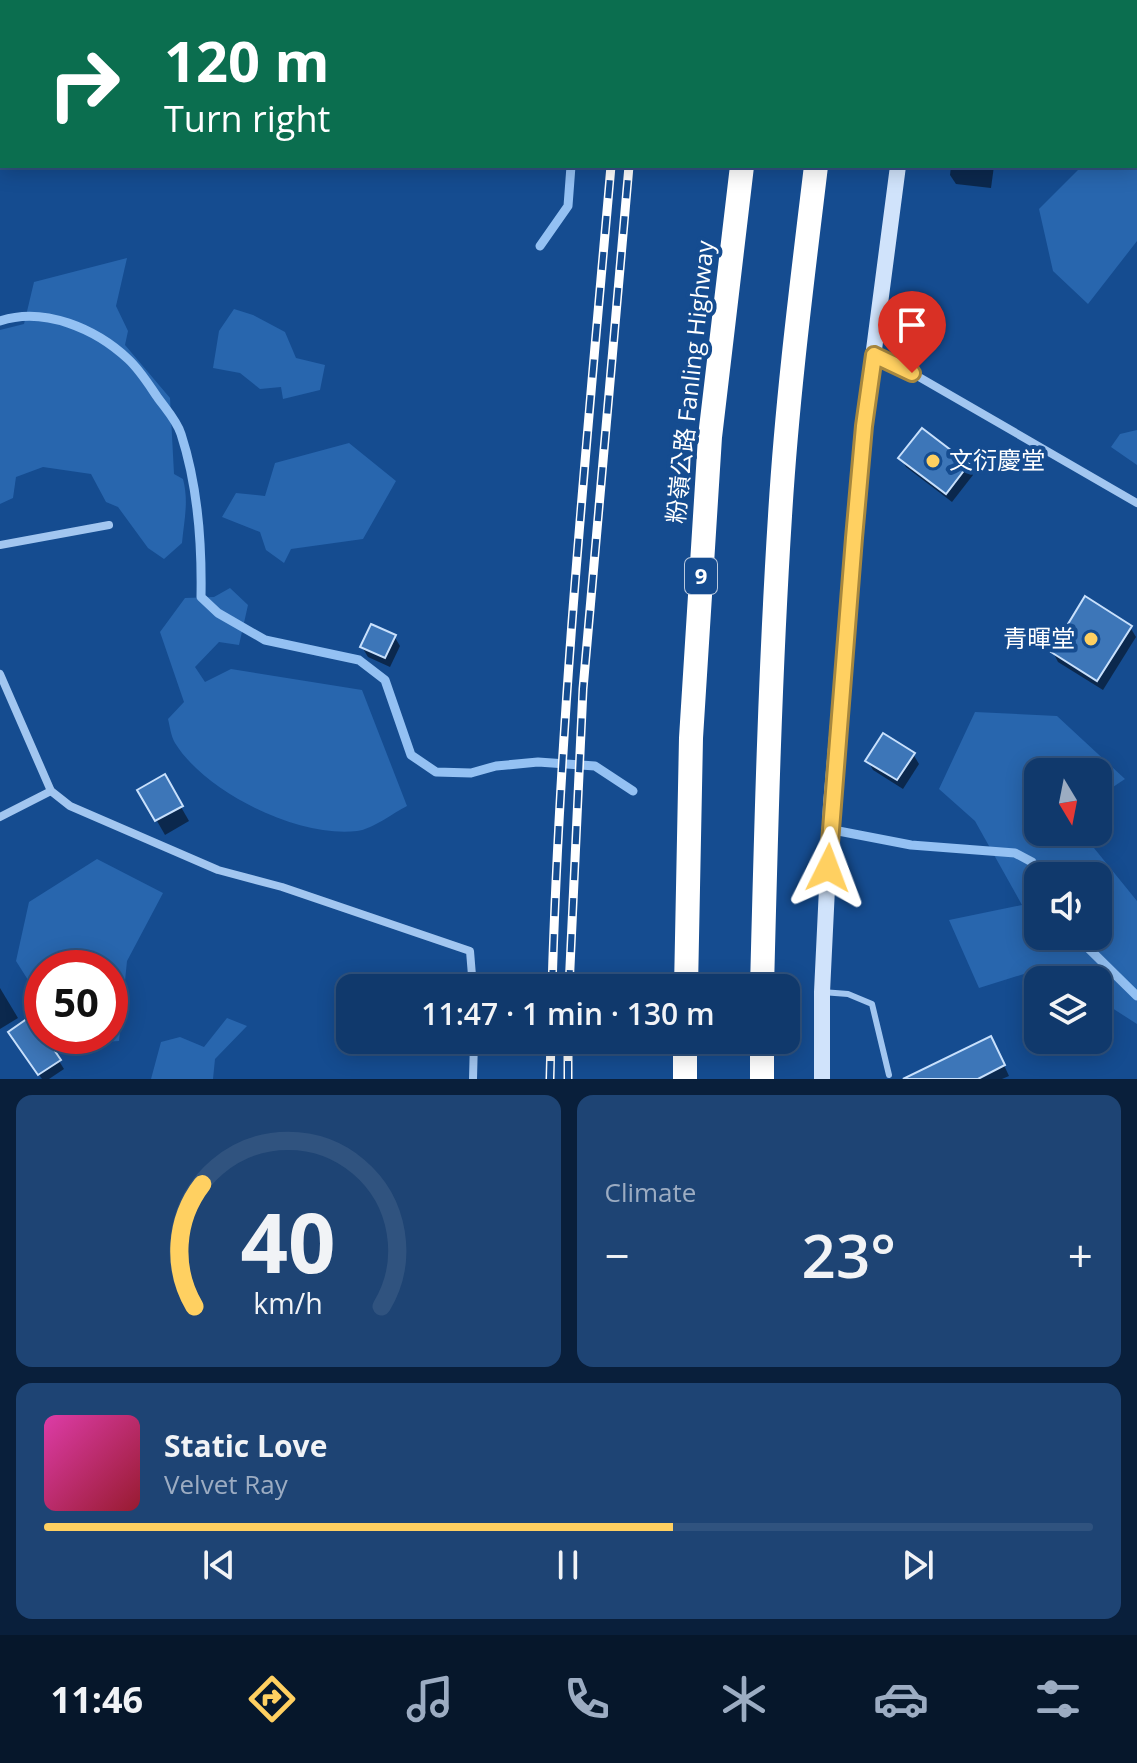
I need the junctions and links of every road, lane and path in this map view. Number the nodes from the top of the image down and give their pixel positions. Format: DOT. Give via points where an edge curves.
graph roads {
  1 [pos="742,168"];
  2 [pos="816,168"];
  3 [pos="898,168"];
  4 [pos="874,355"];
  5 [pos="1137,503"];
  6 [pos="109,525"];
  7 [pos="0,545"];
  8 [pos="0,674"];
  9 [pos="51,791"];
  10 [pos="0,817"];
  11 [pos="472,974"];
  12 [pos="686,974"];
  13 [pos="762,974"];
  14 [pos="822,992"];
  15 [pos="474,1054"];
  16 [pos="685,1054"];
  17 [pos="762,1054"];
  18 [pos="889,1075"];
  19 [pos="473,1079"];
  20 [pos="685,1079"];
  21 [pos="762,1079"];
  22 [pos="822,1079"];
  1 -- 12 [label="highway, 粉嶺公路 Fanling Highway / 9" via="710,437 691,738"];
  2 -- 13 [label="highway" via="780,513"];
  3 -- 4 [label="main road"];
  4 -- 5 [label="street"];
  4 -- 14 [label="main road" via="832,790"];
  6 -- 7 [label="street"];
  8 -- 9 [label="street"];
  9 -- 10 [label="street"];
  9 -- 11 [label="street" via="70,806 218,870 470,951"];
  14 -- 18 [label="lane" via="848,994 872,1004"];
  14 -- 22 [label="main road"];
  15 -- 19 [label="street"];
  16 -- 20 [label="highway"];
  17 -- 21 [label="highway"];
}
